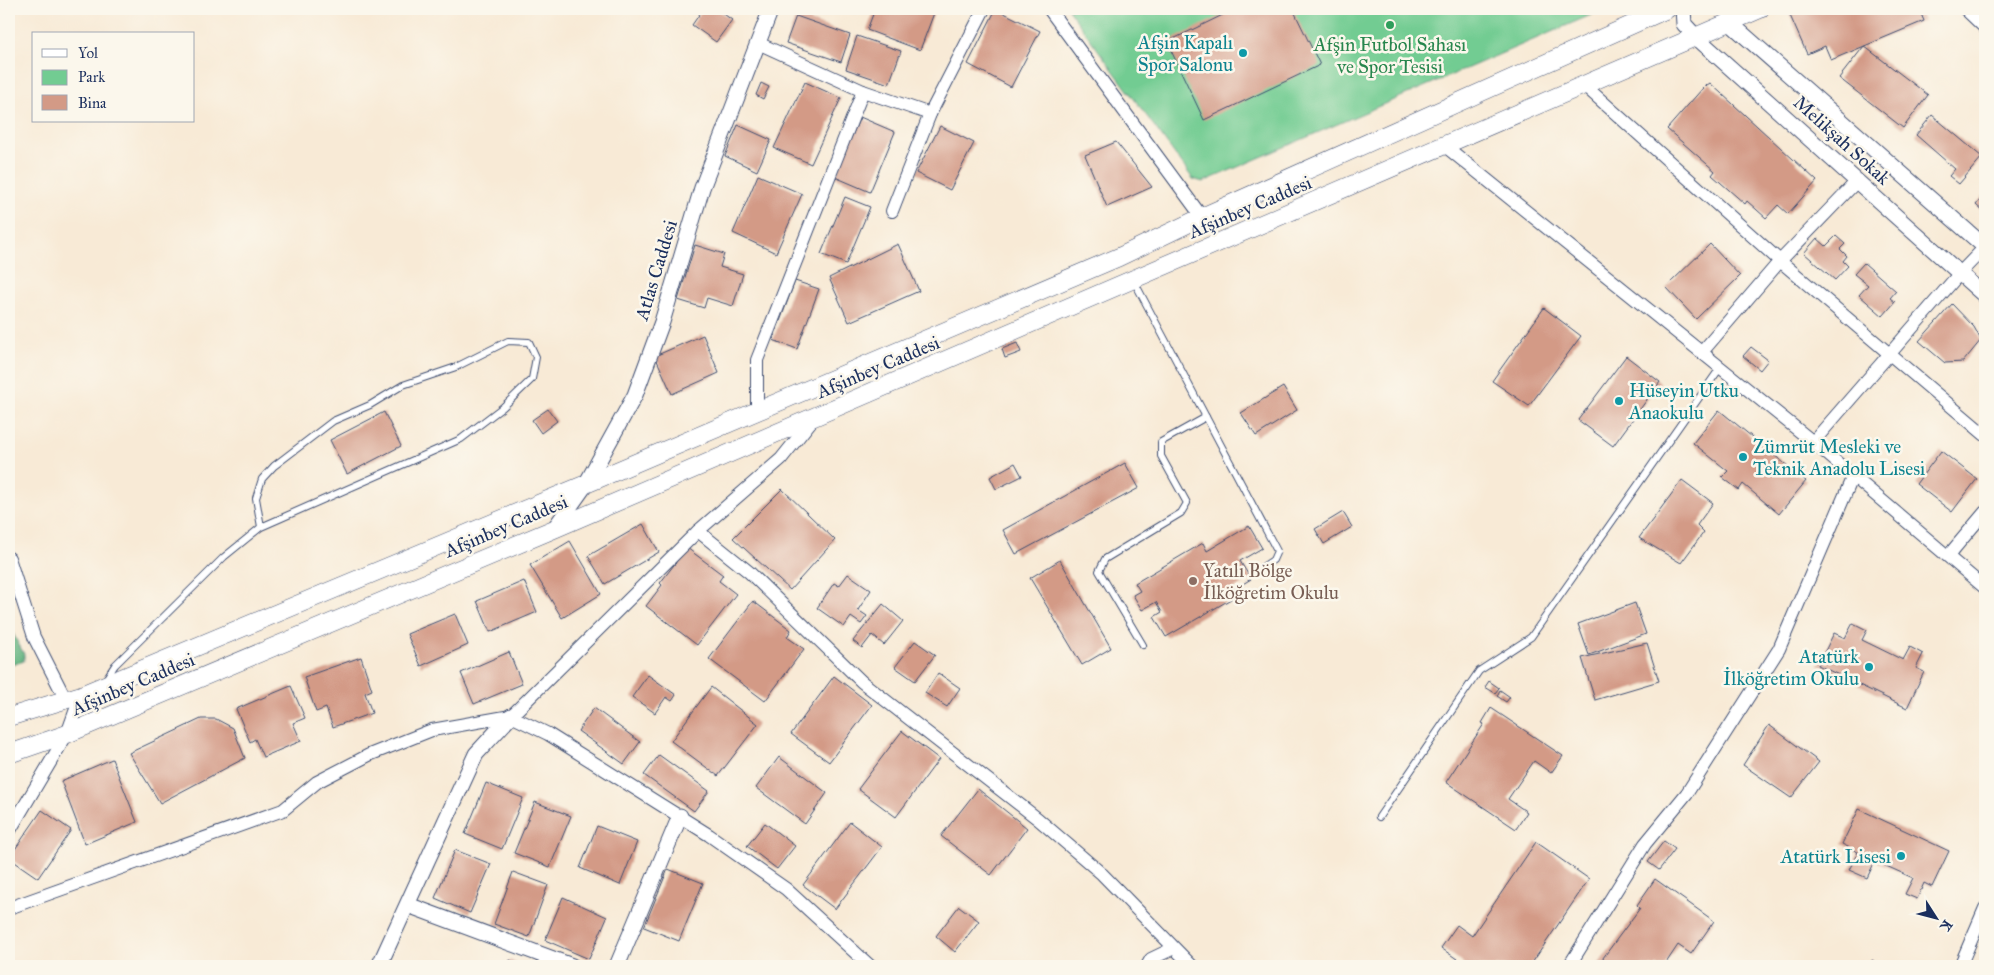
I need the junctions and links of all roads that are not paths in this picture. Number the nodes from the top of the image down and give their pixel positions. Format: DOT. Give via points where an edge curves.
graph roads {
  1 [pos="771,9"];
  2 [pos="984,9"];
  3 [pos="1049,9"];
  4 [pos="1667,9"];
  5 [pos="1683,9"];
  6 [pos="1760,9"];
  7 [pos="1965,9"];
  8 [pos="1731,15"];
  9 [pos="1985,28"];
  10 [pos="1696,37"];
  11 [pos="758,43"];
  12 [pos="1584,86"];
  13 [pos="863,91"];
  14 [pos="930,114"];
  15 [pos="1445,146"];
  16 [pos="1857,180"];
  17 [pos="892,211"];
  18 [pos="1202,217"];
  19 [pos="1985,247"];
  20 [pos="1780,260"];
  21 [pos="1960,273"];
  22 [pos="1133,280"];
  23 [pos="1985,296"];
  24 [pos="1702,352"];
  25 [pos="1890,352"];
  26 [pos="1720,368"];
  27 [pos="757,411"];
  28 [pos="1206,417"];
  29 [pos="814,418"];
  30 [pos="1985,435"];
  31 [pos="1813,442"];
  32 [pos="1853,476"];
  33 [pos="586,484"];
  34 [pos="1985,512"];
  35 [pos="261,527"];
  36 [pos="554,529"];
  37 [pos="698,531"];
  38 [pos="1948,556"];
  39 [pos="9,558"];
  40 [pos="1261,568"];
  41 [pos="1985,588"];
  42 [pos="1143,645"];
  43 [pos="102,686"];
  44 [pos="73,698"];
  45 [pos="511,716"];
  46 [pos="9,717"];
  47 [pos="67,734"];
  48 [pos="9,754"];
  49 [pos="680,816"];
  50 [pos="1379,817"];
  51 [pos="9,832"];
  52 [pos="408,904"];
  53 [pos="9,908"];
  54 [pos="1985,908"];
  55 [pos="1174,948"];
  56 [pos="379,966"];
  57 [pos="572,966"];
  58 [pos="617,966"];
  59 [pos="870,966"];
  60 [pos="1147,966"];
  61 [pos="1192,966"];
  62 [pos="1568,966"];
  63 [pos="1960,966"];
  1 -- 11 [label="street, Atlas Caddesi"];
  2 -- 14 [label="street"];
  3 -- 18 [label="street"];
  4 -- 18 [label="main road, Afşinbey Caddesi"];
  5 -- 10 [label="street, Melikşah Sokak" via="1684,24"];
  6 -- 8 [label="main road, Afşinbey Caddesi"];
  7 -- 9 [label="street"];
  8 -- 10 [label="main road, Afşinbey Caddesi"];
  8 -- 19 [label="street, Melikşah Sokak"];
  10 -- 12 [label="main road, Afşinbey Caddesi"];
  10 -- 16 [label="street, Melikşah Sokak"];
  11 -- 13 [label="street"];
  11 -- 33 [label="street, Atlas Caddesi" via="702,188 662,322 635,395"];
  12 -- 15 [label="main road, Afşinbey Caddesi"];
  12 -- 20 [label="street"];
  13 -- 14 [label="street"];
  13 -- 27 [label="street" via="757,360"];
  14 -- 17 [label="street"];
  15 -- 22 [label="main road, Afşinbey Caddesi"];
  15 -- 24 [label="street"];
  16 -- 20 [label="street"];
  16 -- 21 [label="street, Melikşah Sokak"];
  18 -- 27 [label="main road, Afşinbey Caddesi" via="1119,257"];
  19 -- 21 [label="street"];
  20 -- 24 [label="street"];
  20 -- 25 [label="street"];
  21 -- 23 [label="street, Melikşah Sokak"];
  21 -- 25 [label="street"];
  22 -- 28 [label="lane"];
  22 -- 29 [label="main road, Afşinbey Caddesi"];
  24 -- 26 [label="street"];
  25 -- 30 [label="street"];
  25 -- 31 [label="street"];
  26 -- 31 [label="street"];
  26 -- 50 [label="lane" via="1531,637 1479,671"];
  27 -- 33 [label="main road, Afşinbey Caddesi"];
  28 -- 40 [label="lane" via="1277,551 1273,560"];
  28 -- 42 [label="lane" via="1160,442 1161,456 1187,503 1181,514 1105,559 1099,571"];
  29 -- 36 [label="main road, Afşinbey Caddesi"];
  29 -- 37 [label="street" via="781,459"];
  31 -- 32 [label="street"];
  32 -- 38 [label="street"];
  32 -- 62 [label="street" via="1779,649 1687,793 1645,844"];
  33 -- 36 [label="street, Atlas Caddesi"];
  33 -- 43 [label="main road, Afşinbey Caddesi"];
  34 -- 38 [label="street"];
  35 -- 35 [label="lane" via="256,498 262,479 333,421 403,386 456,367 508,341 529,342 536,357 532,379 503,407 461,439"];
  35 -- 43 [label="lane" via="224,557 115,666"];
  36 -- 47 [label="main road, Afşinbey Caddesi"];
  37 -- 45 [label="street"];
  37 -- 55 [label="street" via="749,572 862,682 1038,819 1102,874"];
  38 -- 41 [label="street"];
  39 -- 44 [label="street" via="34,637"];
  43 -- 44 [label="main road, Afşinbey Caddesi"];
  44 -- 46 [label="main road, Afşinbey Caddesi"];
  44 -- 47 [label="street"];
  45 -- 49 [label="street" via="548,734"];
  45 -- 52 [label="street" via="476,754"];
  45 -- 53 [label="street" via="432,730 317,782 283,810"];
  47 -- 48 [label="main road, Afşinbey Caddesi"];
  47 -- 51 [label="street"];
  49 -- 58 [label="street"];
  49 -- 59 [label="street" via="786,889"];
  52 -- 56 [label="street"];
  52 -- 57 [label="street"];
  54 -- 63 [label="street"];
  55 -- 60 [label="street" via="1151,959"];
  55 -- 61 [label="street"];
}
